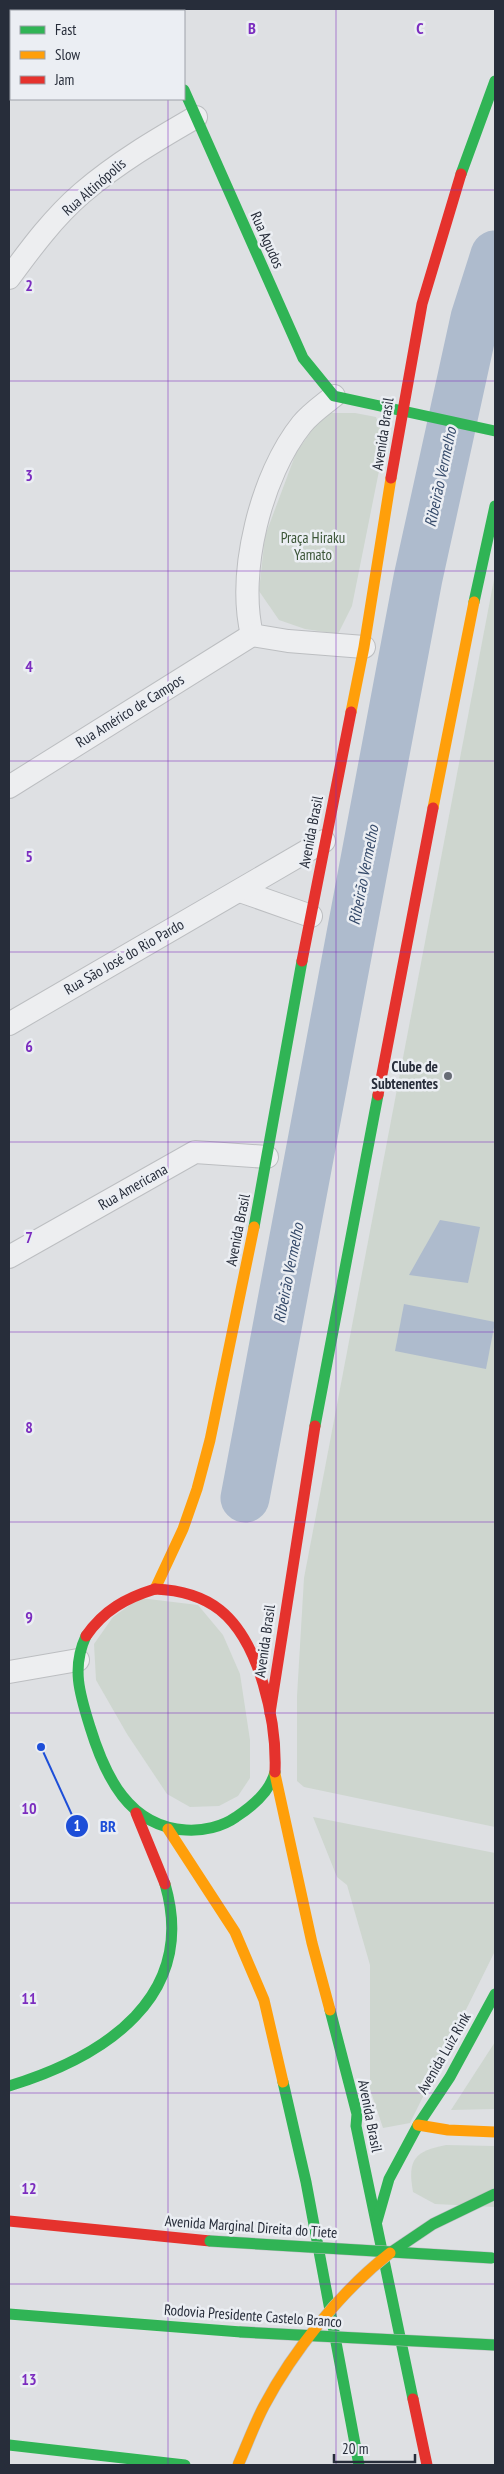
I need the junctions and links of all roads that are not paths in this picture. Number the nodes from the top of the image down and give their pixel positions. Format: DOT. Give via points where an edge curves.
graph roads {
  1 [pos="495,80"];
  2 [pos="185,92"];
  3 [pos="196,117"];
  4 [pos="9,278"];
  5 [pos="334,396"];
  6 [pos="402,411"];
  7 [pos="495,431"];
  8 [pos="495,506"];
  9 [pos="252,635"];
  10 [pos="364,647"];
  11 [pos="9,787"];
  12 [pos="324,841"];
  13 [pos="240,891"];
  14 [pos="311,916"];
  15 [pos="9,1024"];
  16 [pos="267,1158"];
  17 [pos="9,1257"];
  18 [pos="155,1589"];
  19 [pos="78,1660"];
  20 [pos="9,1672"];
  21 [pos="270,1720"];
  22 [pos="275,1774"];
  23 [pos="136,1813"];
  24 [pos="168,1829"];
  25 [pos="495,1994"];
  26 [pos="9,2086"];
  27 [pos="418,2125"];
  28 [pos="495,2132"];
  29 [pos="495,2194"];
  30 [pos="9,2221"];
  31 [pos="377,2221"];
  32 [pos="494,2258"];
  33 [pos="9,2314"];
  34 [pos="495,2345"];
  35 [pos="9,2445"];
  36 [pos="185,2465"];
  37 [pos="238,2465"];
  38 [pos="359,2465"];
  39 [pos="427,2465"];
  1 -- 6 [label="main road, Avenida Brasil" via="462,170 422,304"];
  2 -- 3 [label="main road, Rua Agudos"];
  3 -- 4 [label="street, Rua Altinópolis" via="133,154 81,194 37,240"];
  3 -- 5 [label="main road, Rua Agudos" via="303,358"];
  5 -- 6 [label="main road"];
  5 -- 9 [label="street" via="301,425 277,462 265,492 248,583 247,603"];
  6 -- 7 [label="main road"];
  6 -- 10 [label="main road, Avenida Brasil"];
  8 -- 21 [label="main road, Avenida Brasil" via="460,671 307,1470"];
  9 -- 10 [label="street"];
  9 -- 11 [label="street, Rua Américo de Campos"];
  10 -- 12 [label="main road, Avenida Brasil"];
  12 -- 13 [label="street, Rua São José do Rio Pardo"];
  12 -- 14 [label="main road, Avenida Brasil"];
  13 -- 14 [label="street"];
  13 -- 15 [label="street, Rua São José do Rio Pardo"];
  14 -- 16 [label="main road, Avenida Brasil"];
  16 -- 17 [label="street, Rua Americana" via="195,1152"];
  16 -- 18 [label="main road, Avenida Brasil" via="210,1440 183,1529"];
  18 -- 19 [label="main road, Avenida Brasil" via="119,1600 104,1612 83,1642"];
  18 -- 21 [label="main road, Avenida Brasil" via="195,1594 228,1617 249,1652 264,1691"];
  19 -- 20 [label="street"];
  19 -- 23 [label="main road, Avenida Brasil" via="78,1686 95,1742 112,1783"];
  21 -- 22 [label="main road, Avenida Brasil"];
  22 -- 24 [label="main road, Avenida Brasil" via="266,1791 240,1818 205,1831"];
  22 -- 31 [label="main road, Avenida Brasil" via="312,1943 357,2114 356,2126"];
  23 -- 24 [label="main road, Avenida Brasil"];
  23 -- 26 [label="main road" via="168,1898 173,1924 173,1946 166,1971 155,1994 136,2017 102,2044 60,2067"];
  24 -- 38 [label="main road" via="235,1932 264,2000 306,2182"];
  25 -- 27 [label="main road, Avenida Luiz Rink" via="450,2077"];
  27 -- 28 [label="main road"];
  27 -- 31 [label="main road, Avenida Luiz Rink" via="389,2180"];
  29 -- 37 [label="main road, bridge" via="420,2230 352,2284 320,2321 267,2399"];
  30 -- 32 [label="main road, Avenida Marginal Direita do Tiete, bridge" via="210,2241"];
  31 -- 39 [label="main road, Avenida Brasil"];
  33 -- 34 [label="main road, Rodovia Presidente Castelo Branco, bridge" via="241,2332"];
  35 -- 36 [label="main road"];
}
